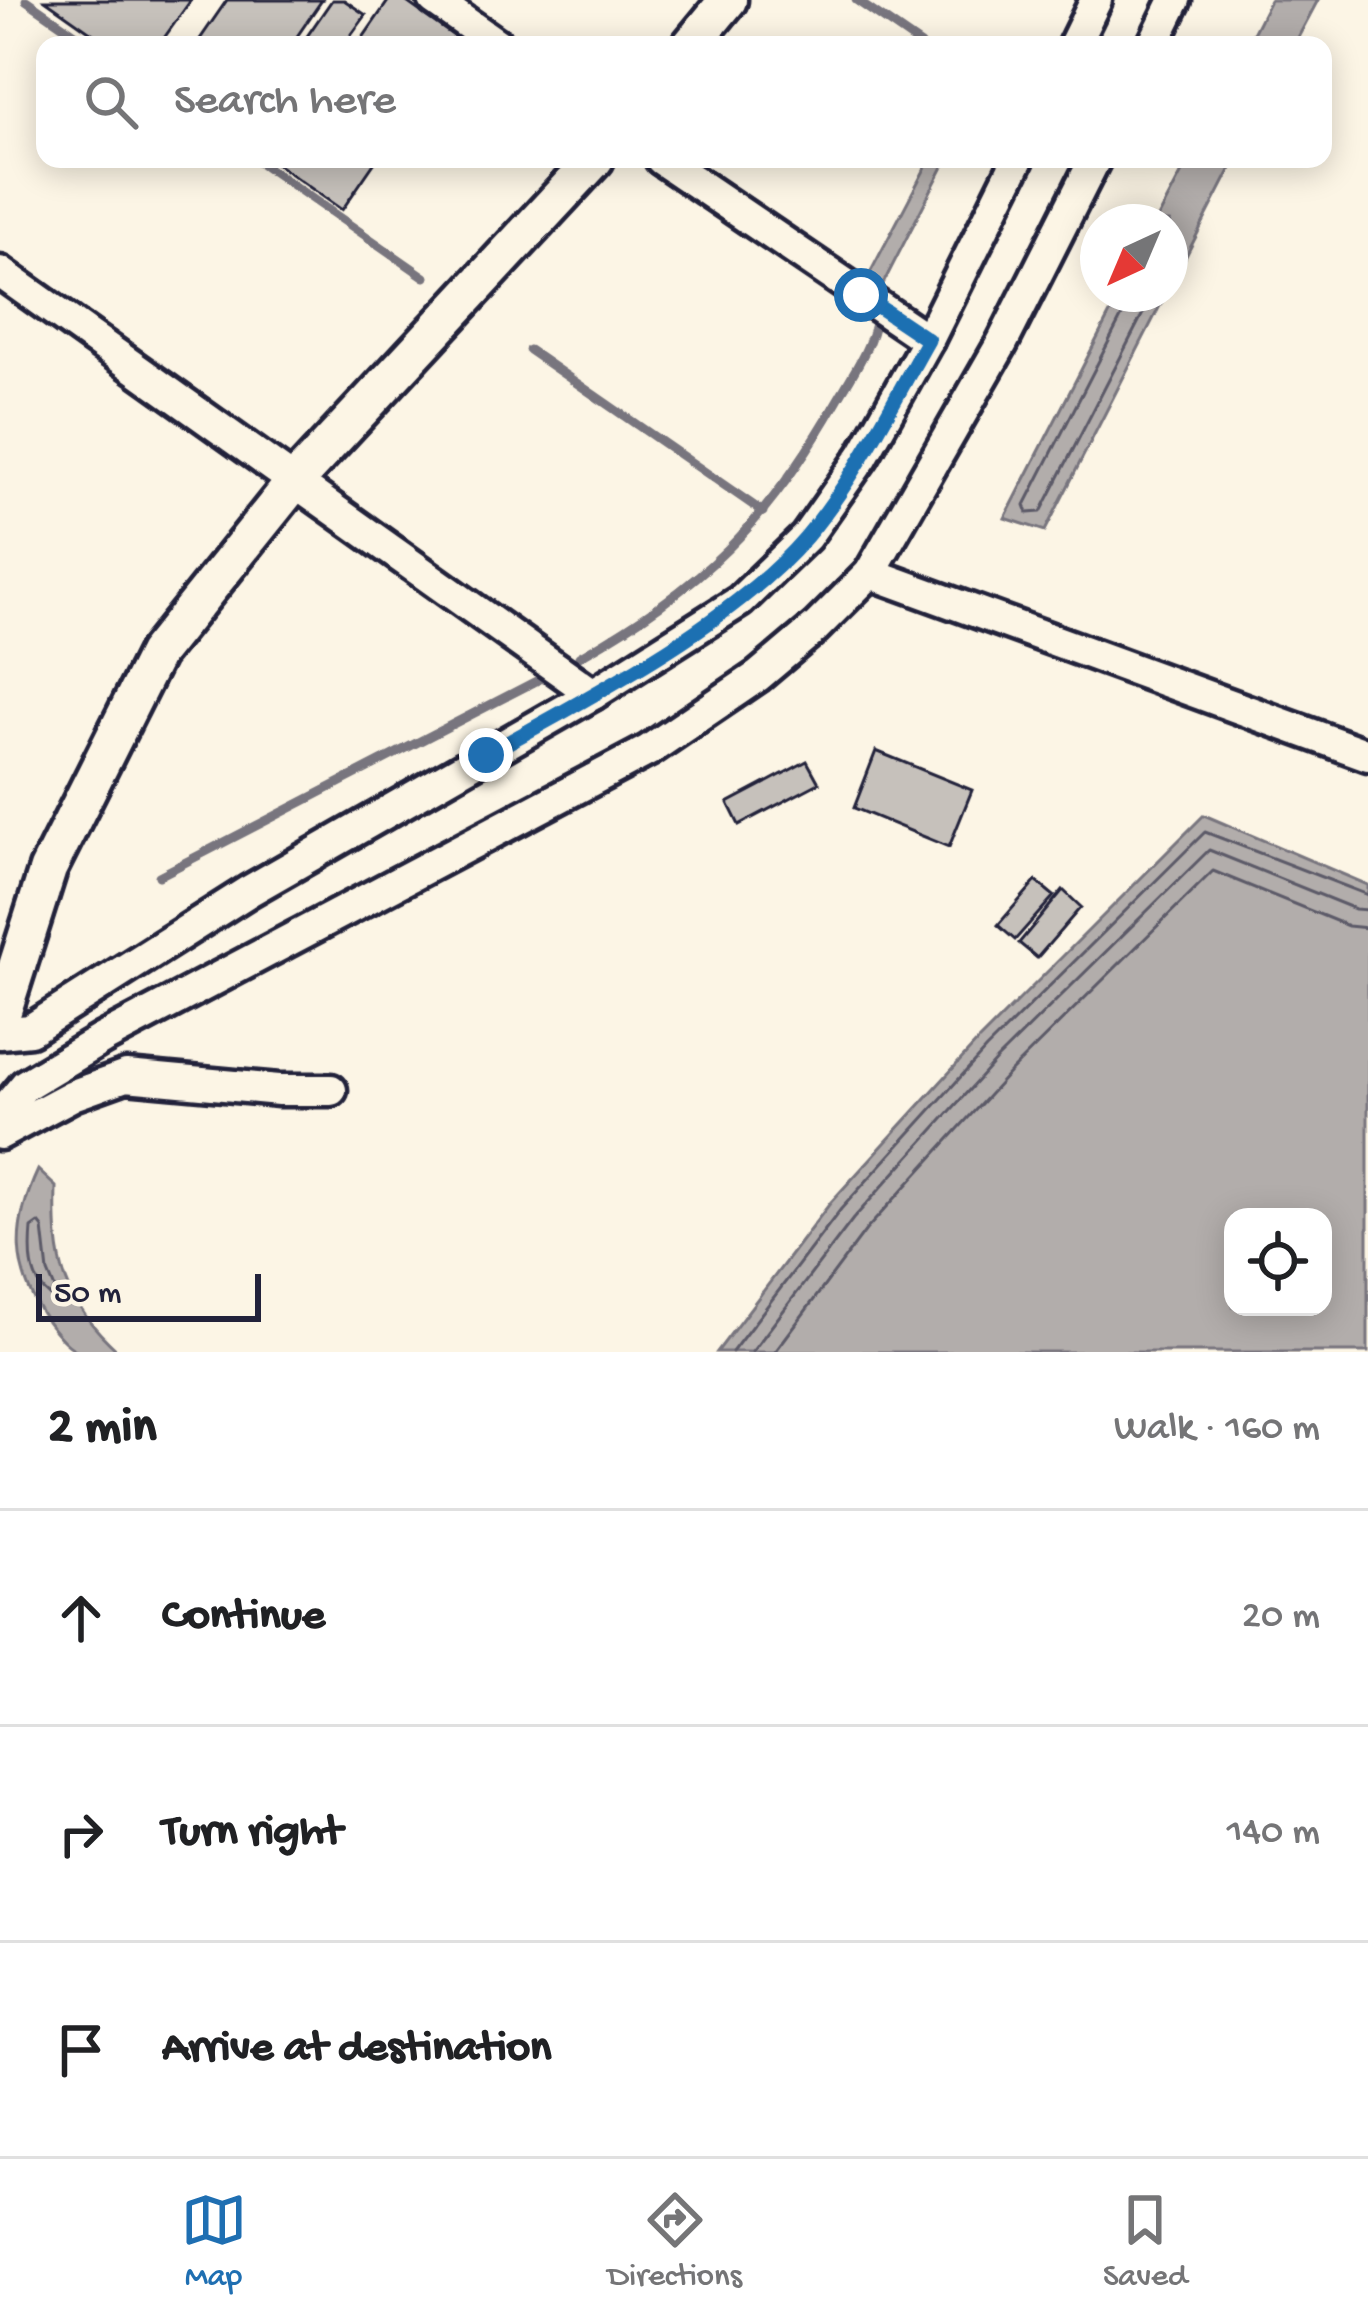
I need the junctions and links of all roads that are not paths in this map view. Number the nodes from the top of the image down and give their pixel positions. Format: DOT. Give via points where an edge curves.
graph roads {
  1 [pos="434,0"];
  2 [pos="728,0"];
  3 [pos="1096,0"];
  4 [pos="1175,0"];
  5 [pos="485,36"];
  6 [pos="698,36"];
  7 [pos="1078,36"];
  8 [pos="1157,36"];
  9 [pos="587,168"];
  10 [pos="674,168"];
  11 [pos="1014,168"];
  12 [pos="1090,168"];
  13 [pos="0,272"];
  14 [pos="928,340"];
  15 [pos="295,481"];
  16 [pos="870,573"];
  17 [pos="592,694"];
  18 [pos="1368,755"];
  19 [pos="8,953"];
  20 [pos="0,1020"];
  21 [pos="0,1033"];
  22 [pos="331,1090"];
  23 [pos="0,1114"];
  24 [pos="0,1133"];
  1 -- 5 [label="street"];
  2 -- 6 [label="main road"];
  3 -- 7 [label="street"];
  4 -- 8 [label="street"];
  9 -- 15 [label="main road"];
  10 -- 14 [label="street"];
  11 -- 14 [label="street"];
  12 -- 16 [label="street"];
  13 -- 15 [label="street"];
  14 -- 17 [label="street" via="806,537 740,601"];
  15 -- 17 [label="street"];
  15 -- 19 [label="main road" via="156,654"];
  16 -- 18 [label="street"];
  16 -- 23 [label="street" via="758,676 649,750 102,1039 25,1084"];
  17 -- 21 [label="street" via="249,891 30,1030"];
  19 -- 20 [label="main road"];
  22 -- 24 [label="street" via="126,1076"];
}
